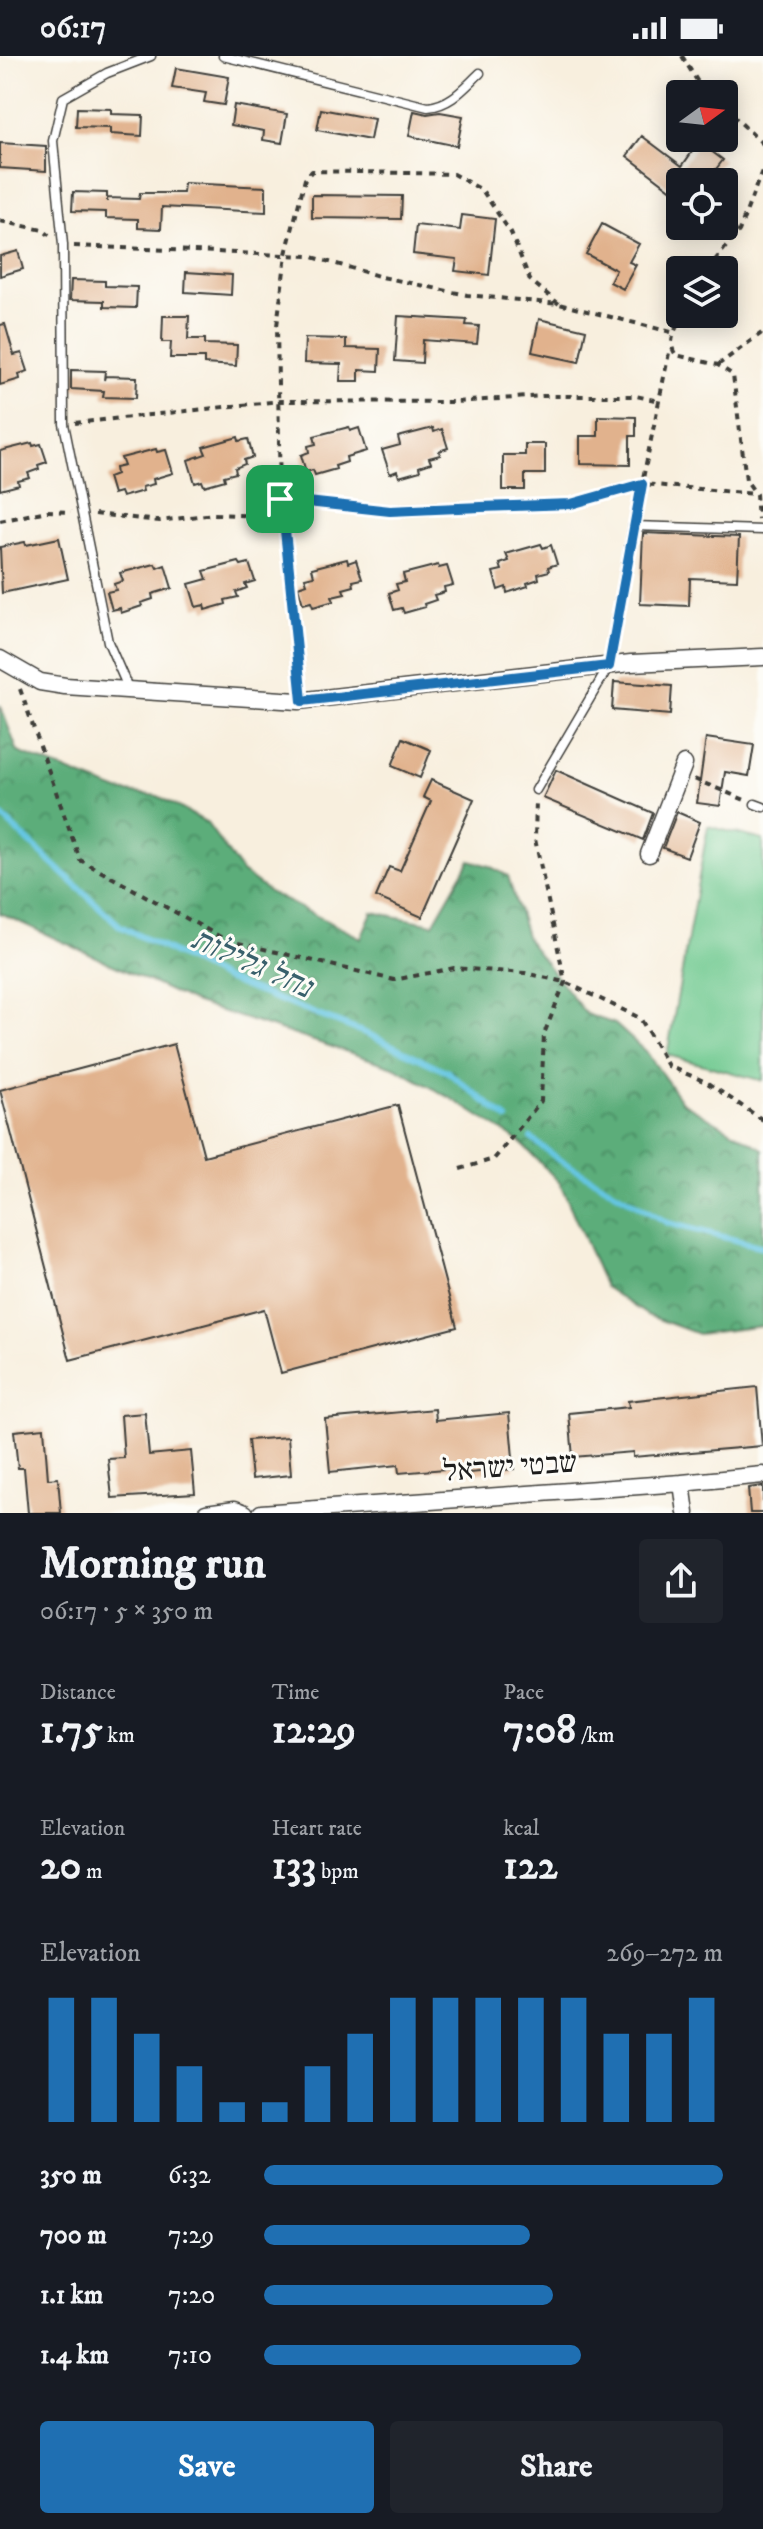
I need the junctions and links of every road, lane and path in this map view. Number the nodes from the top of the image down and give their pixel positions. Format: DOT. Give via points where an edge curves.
graph roads {
  1 [pos="151,56"];
  2 [pos="223,56"];
  3 [pos="682,56"];
  4 [pos="480,73"];
  5 [pos="697,80"];
  6 [pos="738,120"];
  7 [pos="763,144"];
  8 [pos="763,168"];
  9 [pos="0,221"];
  10 [pos="63,245"];
  11 [pos="286,254"];
  12 [pos="718,256"];
  13 [pos="559,304"];
  14 [pos="677,328"];
  15 [pos="763,332"];
  16 [pos="675,333"];
  17 [pos="671,342"];
  18 [pos="718,365"];
  19 [pos="280,401"];
  20 [pos="659,401"];
  21 [pos="64,424"];
  22 [pos="642,484"];
  23 [pos="756,494"];
  24 [pos="280,499"];
  25 [pos="81,513"];
  26 [pos="284,517"];
  27 [pos="0,521"];
  28 [pos="633,526"];
  29 [pos="761,530"];
  30 [pos="763,657"];
  31 [pos="6,663"];
  32 [pos="609,666"];
  33 [pos="130,691"];
  34 [pos="302,701"];
  35 [pos="682,769"];
  36 [pos="536,790"];
  37 [pos="759,805"];
  38 [pos="649,854"];
  39 [pos="565,982"];
  40 [pos="763,1120"];
  41 [pos="460,1169"];
  42 [pos="763,1475"];
  43 [pos="682,1483"];
  44 [pos="206,1513"];
  45 [pos="245,1513"];
  46 [pos="261,1513"];
  47 [pos="686,1513"];
  1 -- 10 [label="lane" via="63,98 53,141"];
  2 -- 4 [label="lane" via="428,107 450,100"];
  3 -- 5 [label="path"];
  6 -- 7 [label="path"];
  8 -- 12 [label="path" via="739,231"];
  9 -- 10 [label="path" via="43,230"];
  10 -- 11 [label="path"];
  10 -- 21 [label="lane"];
  11 -- 13 [label="path" via="467,295"];
  11 -- 13 [label="path" via="305,179 312,171 453,174 482,190 511,233 530,280"];
  11 -- 19 [label="path" via="277,326"];
  13 -- 16 [label="path"];
  14 -- 16 [label="path"];
  15 -- 18 [label="path"];
  16 -- 17 [label="path"];
  17 -- 18 [label="path" via="676,355"];
  17 -- 20 [label="path"];
  18 -- 23 [label="path" via="733,375 746,480"];
  19 -- 20 [label="path" via="455,402 543,396 636,396"];
  19 -- 21 [label="path"];
  19 -- 24 [label="path"];
  20 -- 22 [label="path"];
  21 -- 25 [label="lane"];
  22 -- 23 [label="path"];
  22 -- 24 [label="path" via="571,504 390,511"];
  22 -- 28 [label="path"];
  23 -- 29 [label="path"];
  24 -- 26 [label="path"];
  25 -- 26 [label="path" via="160,521 213,514"];
  25 -- 27 [label="path" via="47,511"];
  25 -- 33 [label="lane" via="108,642"];
  26 -- 34 [label="path"];
  28 -- 29 [label="lane"];
  28 -- 32 [label="lane"];
  30 -- 32 [label="street"];
  31 -- 33 [label="street" via="40,682"];
  31 -- 39 [label="path" via="80,860 226,940 394,980 454,968"];
  32 -- 34 [label="street"];
  32 -- 36 [label="lane"];
  33 -- 34 [label="street"];
  35 -- 37 [label="path"];
  35 -- 38 [label="street"];
  36 -- 39 [label="path" via="535,839"];
  39 -- 40 [label="path" via="640,1018 668,1066 706,1082"];
  39 -- 41 [label="path" via="544,1034 541,1101 494,1159"];
  42 -- 43 [label="street, שבטי ישראל"];
  43 -- 46 [label="street, שבטי ישראל"];
  43 -- 47 [label="street"];
  44 -- 45 [label="street"];
}
